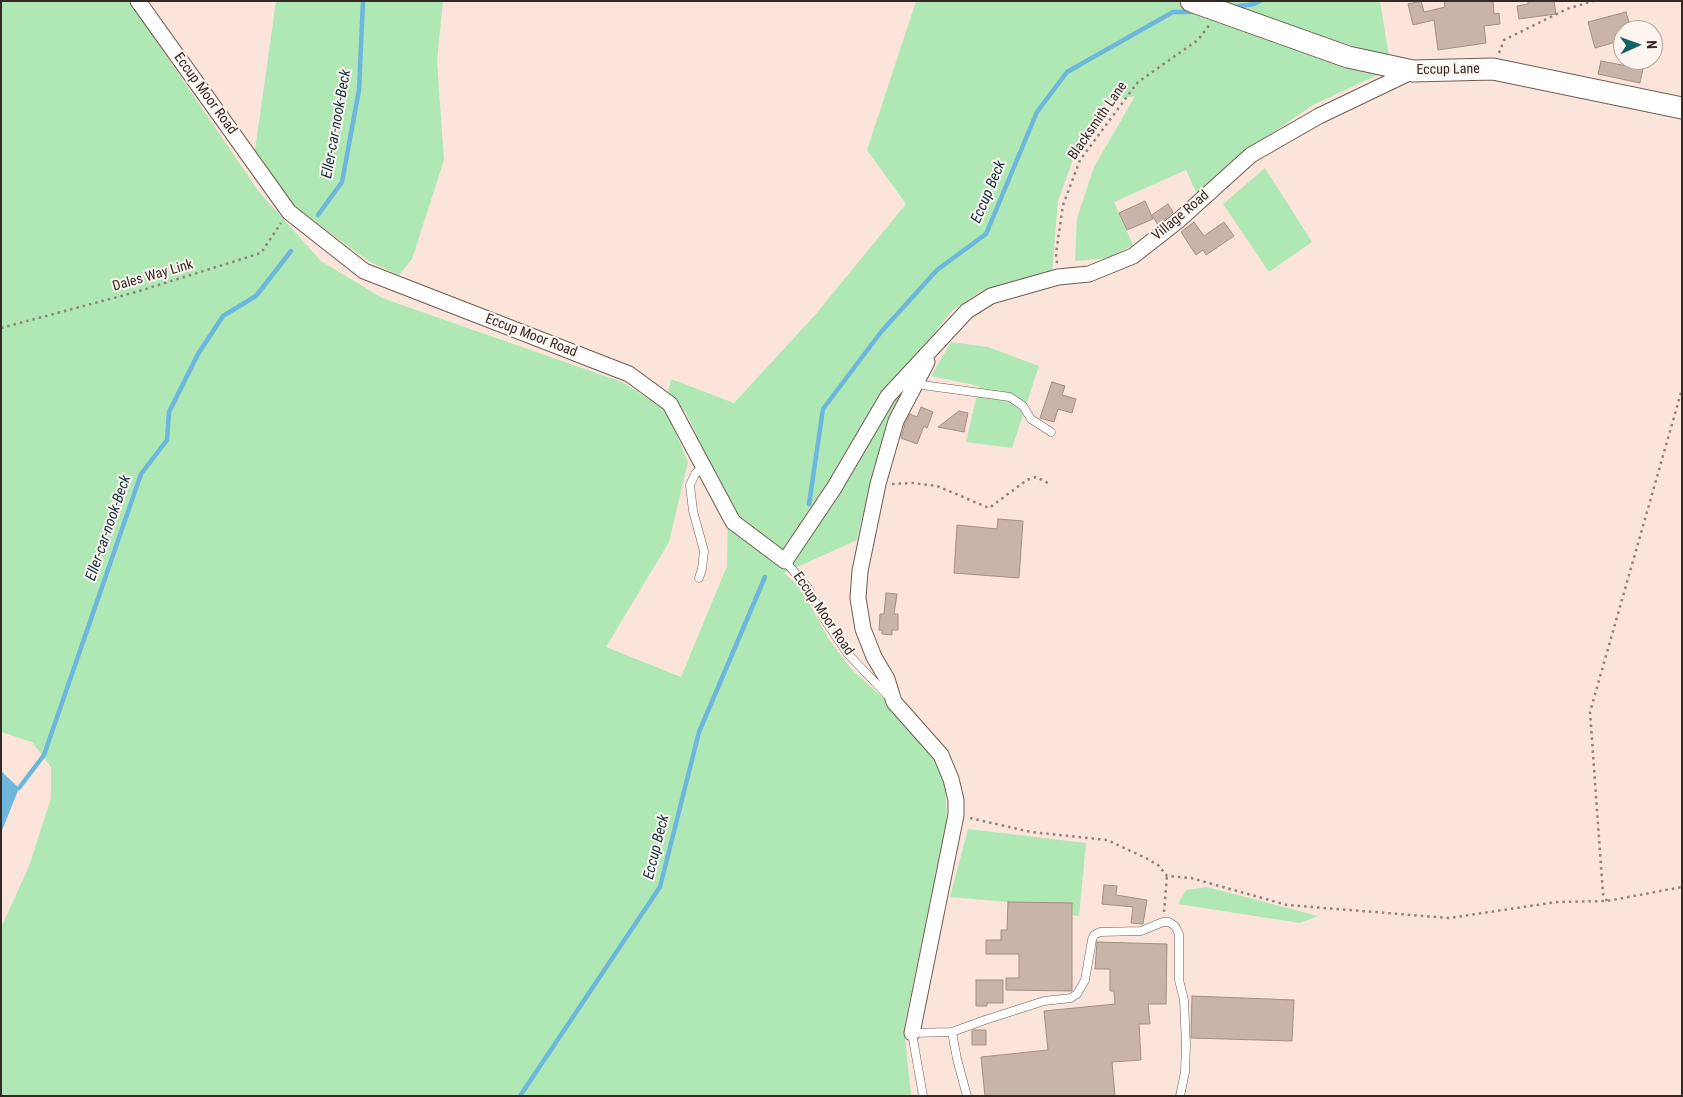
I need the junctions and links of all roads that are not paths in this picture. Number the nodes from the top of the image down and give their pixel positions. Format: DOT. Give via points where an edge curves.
graph roads {
  1 [pos="138,1"];
  2 [pos="1206,6"];
  3 [pos="1413,71"];
  4 [pos="1682,108"];
  5 [pos="942,337"];
  6 [pos="915,384"];
  7 [pos="1051,432"];
  8 [pos="703,467"];
  9 [pos="785,561"];
  10 [pos="699,578"];
  11 [pos="894,702"];
  12 [pos="952,1032"];
  13 [pos="912,1034"];
  14 [pos="923,1096"];
  15 [pos="967,1096"];
  16 [pos="1180,1096"];
  1 -- 8 [label="street, Eccup Moor Road" via="289,212 364,271 629,374 670,404"];
  2 -- 3 [label="street, Eccup Lane" via="1348,57"];
  3 -- 4 [label="street, Eccup Lane" via="1493,69"];
  3 -- 5 [label="street, Village Road" via="1319,116 1251,154 1179,220 1133,256 1088,274 1058,277 991,296 967,311"];
  5 -- 6 [label="street"];
  5 -- 9 [label="street" via="888,396 834,488"];
  6 -- 7 [label="lane" via="1010,397 1023,406 1031,419"];
  6 -- 11 [label="street" via="896,421 878,484 860,571 858,598 863,629 887,679"];
  8 -- 9 [label="street, Eccup Moor Road" via="732,522"];
  8 -- 10 [label="lane" via="694,474 690,485 693,512 704,551"];
  9 -- 11 [label="lane, Eccup Moor Road" via="808,588 848,654"];
  11 -- 13 [label="street" via="941,755 956,800 956,815"];
  12 -- 13 [label="lane"];
  12 -- 15 [label="lane"];
  12 -- 16 [label="lane" via="1044,1001 1071,998 1085,980 1094,935 1141,931 1169,922 1179,934 1178,980 1184,1000 1185,1072"];
  13 -- 14 [label="lane"];
}
